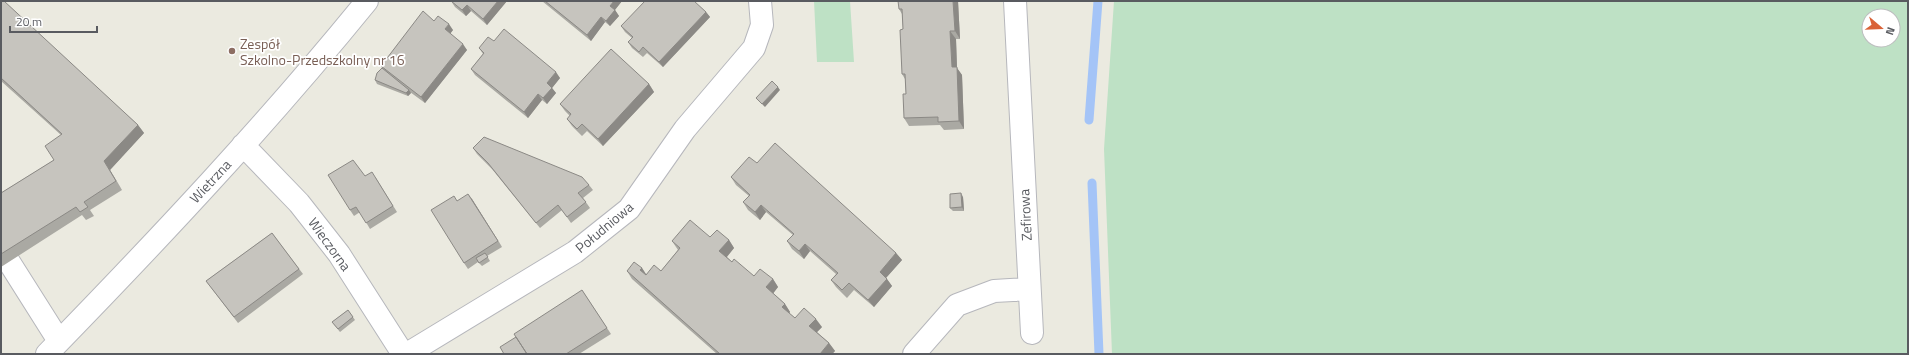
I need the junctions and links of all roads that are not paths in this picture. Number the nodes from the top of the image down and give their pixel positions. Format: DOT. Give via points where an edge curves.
graph roads {
  1 [pos="367,1"];
  2 [pos="760,1"];
  3 [pos="1015,1"];
  4 [pos="243,146"];
  5 [pos="8,262"];
  6 [pos="1029,289"];
  7 [pos="1032,333"];
  8 [pos="53,348"];
  9 [pos="403,354"];
  10 [pos="407,354"];
  11 [pos="914,354"];
  1 -- 4 [label="street, Wietrzna"];
  2 -- 10 [label="street, Południowa" via="762,25 754,48 685,129 630,209 575,252"];
  3 -- 6 [label="street, Zefirowa"];
  4 -- 8 [label="street, Wietrzna"];
  4 -- 9 [label="street, Wieczorna" via="299,203 339,254"];
  5 -- 8 [label="street"];
  6 -- 7 [label="street, Zefirowa"];
  6 -- 11 [label="street" via="994,291 957,306"];
}
